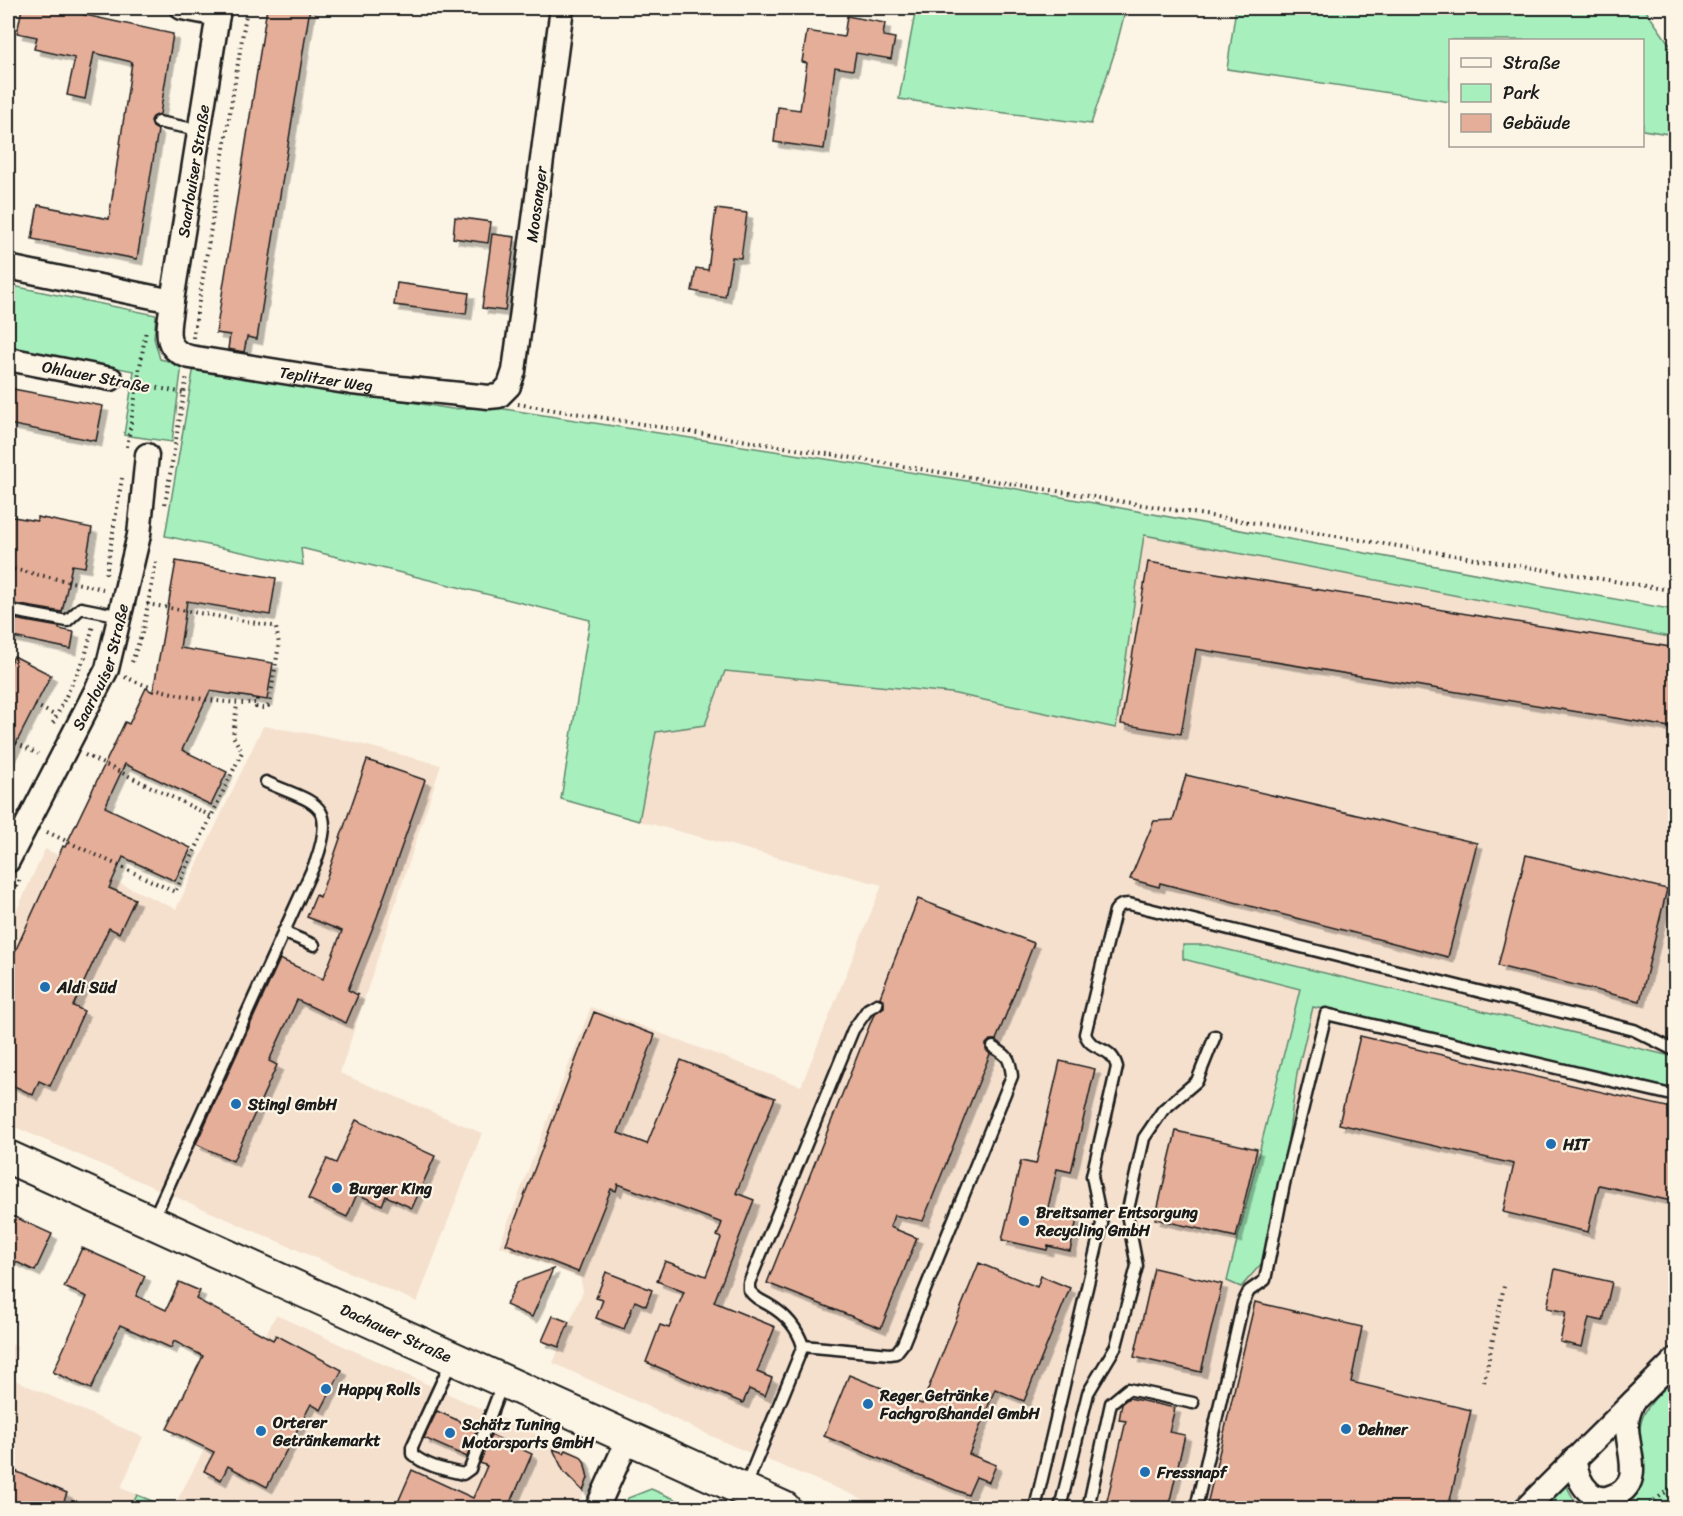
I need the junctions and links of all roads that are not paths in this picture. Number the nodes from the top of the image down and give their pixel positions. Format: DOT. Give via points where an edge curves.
graph roads {
  1 [pos="182,8"];
  2 [pos="562,8"];
  3 [pos="218,11"];
  4 [pos="158,122"];
  5 [pos="200,130"];
  6 [pos="8,267"];
  7 [pos="162,299"];
  8 [pos="168,335"];
  9 [pos="8,359"];
  10 [pos="111,379"];
  11 [pos="499,396"];
  12 [pos="147,455"];
  13 [pos="123,608"];
  14 [pos="8,610"];
  15 [pos="266,782"];
  16 [pos="8,861"];
  17 [pos="283,932"];
  18 [pos="314,945"];
  19 [pos="877,1004"];
  20 [pos="1215,1036"];
  21 [pos="993,1047"];
  22 [pos="1676,1051"];
  23 [pos="1676,1096"];
  24 [pos="8,1157"];
  25 [pos="152,1223"];
  26 [pos="803,1346"];
  27 [pos="452,1359"];
  28 [pos="1676,1359"];
  29 [pos="503,1382"];
  30 [pos="1634,1401"];
  31 [pos="1193,1403"];
  32 [pos="628,1439"];
  33 [pos="1574,1459"];
  34 [pos="744,1491"];
  35 [pos="597,1509"];
  36 [pos="784,1509"];
  37 [pos="1035,1509"];
  38 [pos="1060,1509"];
  39 [pos="1088,1509"];
  40 [pos="1196,1509"];
  41 [pos="1526,1509"];
  1 -- 3 [label="street"];
  2 -- 11 [label="street, Moosanger" via="514,371 509,386"];
  3 -- 5 [label="street, Saarlouiser Straße"];
  4 -- 5 [label="lane"];
  5 -- 7 [label="street, Saarlouiser Straße"];
  6 -- 7 [label="street"];
  7 -- 8 [label="street, Saarlouiser Straße"];
  8 -- 11 [label="street, Teplitzer Weg" via="176,353 190,357 352,383"];
  9 -- 10 [label="street, Ohlauer Straße"];
  12 -- 13 [label="street, Saarlouiser Straße" via="139,535"];
  13 -- 14 [label="lane" via="81,608 67,621"];
  13 -- 16 [label="street, Saarlouiser Straße" via="107,669"];
  15 -- 17 [label="lane" via="307,800 320,808 324,817 321,845"];
  17 -- 18 [label="lane"];
  17 -- 25 [label="lane"];
  19 -- 26 [label="lane" via="868,1009 853,1030 749,1283 755,1298 787,1317 800,1333"];
  20 -- 38 [label="lane" via="1197,1081 1163,1110 1144,1138 1127,1214 1137,1266 1116,1346 1088,1393"];
  21 -- 26 [label="lane" via="1006,1055 1012,1076 903,1344 890,1354"];
  22 -- 37 [label="lane" via="1634,1030 1129,904 1118,906 1085,1034 1092,1044 1110,1052 1117,1068 1092,1176 1102,1224"];
  23 -- 40 [label="lane" via="1326,1014 1264,1280 1243,1303"];
  24 -- 25 [label="main road, Dachauer Straße"];
  25 -- 27 [label="main road, Dachauer Straße"];
  26 -- 34 [label="lane"];
  27 -- 29 [label="main road, Dachauer Straße"];
  27 -- 29 [label="lane" via="412,1447 417,1458 463,1474 470,1469"];
  28 -- 30 [label="street"];
  29 -- 32 [label="main road, Dachauer Straße"];
  30 -- 33 [label="street"];
  30 -- 33 [label="street" via="1626,1427 1633,1467 1623,1490 1604,1499 1593,1496 1578,1476"];
  31 -- 39 [label="lane" via="1128,1389 1111,1403"];
  32 -- 34 [label="main road, Dachauer Straße"];
  32 -- 35 [label="street"];
  33 -- 41 [label="street"];
  34 -- 36 [label="main road, Dachauer Straße"];
}
